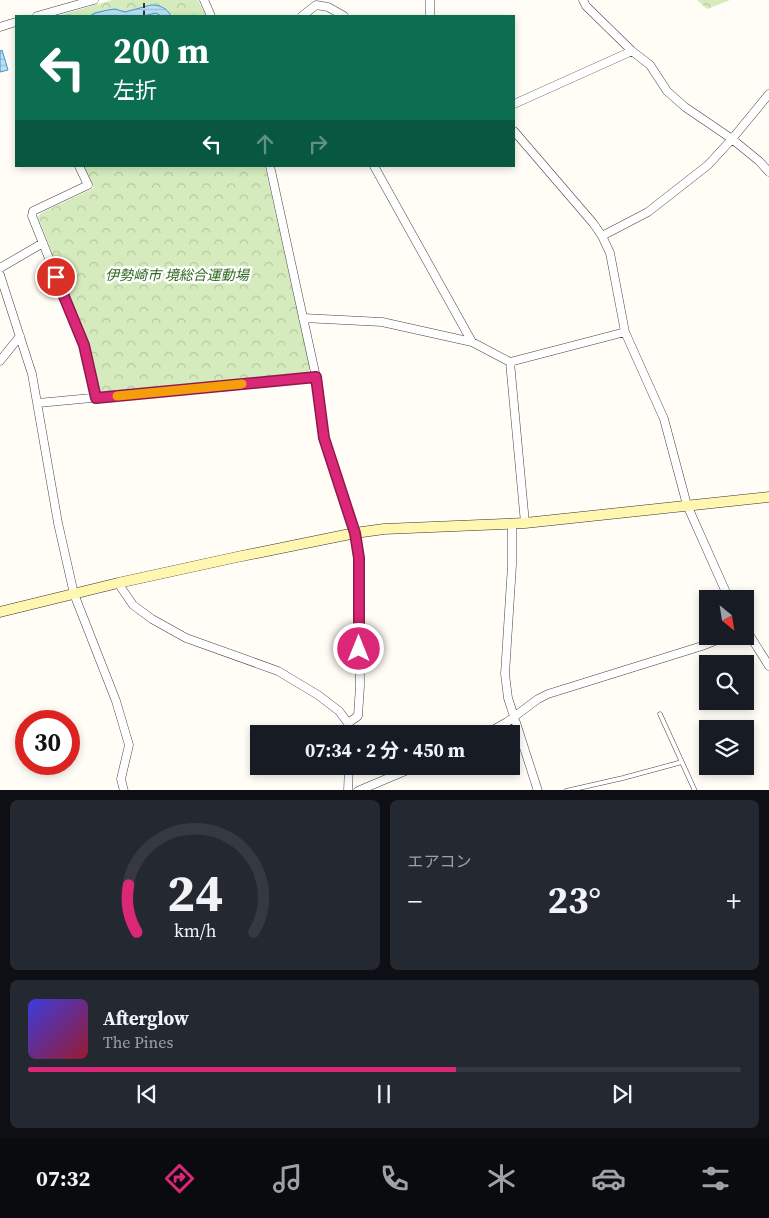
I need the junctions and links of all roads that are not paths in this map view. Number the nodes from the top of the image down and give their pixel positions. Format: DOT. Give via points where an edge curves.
graph roads {
  1 [pos="94,0"];
  2 [pos="204,0"];
  3 [pos="430,0"];
  4 [pos="583,0"];
  5 [pos="319,2"];
  6 [pos="41,15"];
  7 [pos="211,15"];
  8 [pos="303,15"];
  9 [pos="342,15"];
  10 [pos="430,15"];
  11 [pos="14,23"];
  12 [pos="0,27"];
  13 [pos="632,51"];
  14 [pos="769,94"];
  15 [pos="515,104"];
  16 [pos="515,132"];
  17 [pos="732,140"];
  18 [pos="79,167"];
  19 [pos="271,167"];
  20 [pos="375,167"];
  21 [pos="769,172"];
  22 [pos="602,236"];
  23 [pos="42,243"];
  24 [pos="0,268"];
  25 [pos="0,274"];
  26 [pos="302,318"];
  27 [pos="625,332"];
  28 [pos="20,336"];
  29 [pos="472,342"];
  30 [pos="0,361"];
  31 [pos="510,362"];
  32 [pos="316,377"];
  33 [pos="96,398"];
  34 [pos="38,403"];
  35 [pos="769,497"];
  36 [pos="687,505"];
  37 [pos="512,523"];
  38 [pos="525,523"];
  39 [pos="355,533"];
  40 [pos="118,583"];
  41 [pos="725,590"];
  42 [pos="74,594"];
  43 [pos="0,612"];
  44 [pos="754,642"];
  45 [pos="704,645"];
  46 [pos="769,666"];
  47 [pos="660,714"];
  48 [pos="514,717"];
  49 [pos="348,723"];
  50 [pos="502,725"];
  51 [pos="682,762"];
  52 [pos="349,775"];
  53 [pos="396,775"];
  54 [pos="124,790"];
  55 [pos="348,790"];
  56 [pos="358,790"];
  57 [pos="538,790"];
  58 [pos="566,790"];
  59 [pos="695,790"];
  1 -- 6 [label="street"];
  2 -- 7 [label="street"];
  3 -- 10 [label="street"];
  4 -- 13 [label="street"];
  5 -- 8 [label="street"];
  5 -- 9 [label="street"];
  11 -- 12 [label="street"];
  13 -- 15 [label="street"];
  13 -- 17 [label="street" via="650,65 667,91"];
  14 -- 17 [label="street"];
  16 -- 22 [label="street"];
  17 -- 21 [label="street"];
  17 -- 22 [label="street" via="708,165 648,212"];
  18 -- 23 [label="street" via="88,185 33,211"];
  19 -- 26 [label="street"];
  20 -- 29 [label="street"];
  22 -- 27 [label="street" via="610,253"];
  23 -- 24 [label="street"];
  23 -- 33 [label="street" via="84,345"];
  25 -- 28 [label="street"];
  26 -- 29 [label="street" via="382,322"];
  26 -- 32 [label="street"];
  27 -- 31 [label="street"];
  27 -- 36 [label="street" via="664,419"];
  28 -- 30 [label="street"];
  28 -- 34 [label="street"];
  29 -- 31 [label="street"];
  31 -- 38 [label="street"];
  32 -- 33 [label="street"];
  32 -- 39 [label="street" via="324,438"];
  33 -- 34 [label="street"];
  34 -- 42 [label="street" via="58,523"];
  35 -- 36 [label="street"];
  36 -- 38 [label="street"];
  36 -- 41 [label="street"];
  37 -- 38 [label="street"];
  37 -- 39 [label="street"];
  37 -- 48 [label="street" via="505,674"];
  39 -- 40 [label="street"];
  39 -- 49 [label="street" via="359,558 360,686 358,716"];
  40 -- 42 [label="street"];
  40 -- 49 [label="street" via="133,605 152,619 186,638 278,671 318,695 339,711"];
  42 -- 43 [label="street"];
  42 -- 54 [label="street" via="116,701 129,745 121,779"];
  44 -- 46 [label="street"];
  45 -- 48 [label="street" via="548,694"];
  47 -- 51 [label="lane"];
  48 -- 50 [label="street"];
  48 -- 57 [label="street"];
  51 -- 58 [label="lane"];
  51 -- 59 [label="lane"];
  52 -- 55 [label="street"];
  53 -- 56 [label="street"];
}
